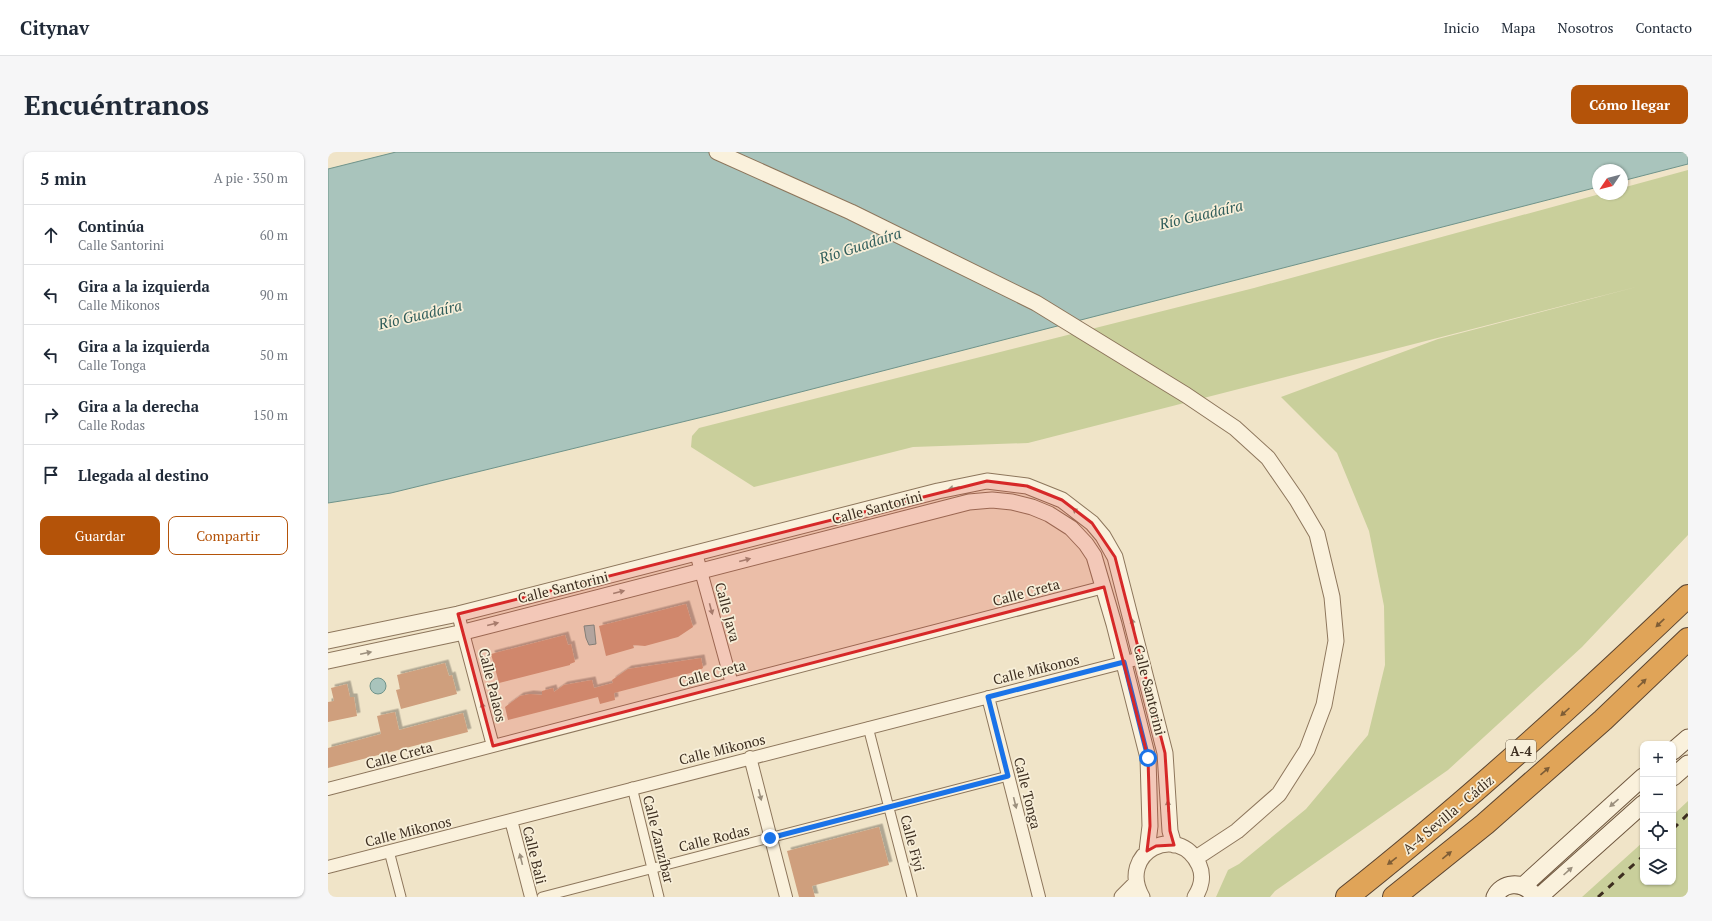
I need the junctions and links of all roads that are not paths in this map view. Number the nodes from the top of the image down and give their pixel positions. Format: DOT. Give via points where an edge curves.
graph roads {
  1 [pos="718,152"];
  2 [pos="696,553"];
  3 [pos="701,571"];
  4 [pos="1104,587"];
  5 [pos="1688,596"];
  6 [pos="458,614"];
  7 [pos="464,632"];
  8 [pos="1688,639"];
  9 [pos="328,641"];
  10 [pos="1141,658"];
  11 [pos="328,661"];
  12 [pos="1124,662"];
  13 [pos="732,684"];
  14 [pos="988,697"];
  15 [pos="868,727"];
  16 [pos="1688,738"];
  17 [pos="493,746"];
  18 [pos="1676,748"];
  19 [pos="750,757"];
  20 [pos="1688,764"];
  21 [pos="1676,774"];
  22 [pos="1008,776"];
  23 [pos="1640,780"];
  24 [pos="632,788"];
  25 [pos="328,790"];
  26 [pos="889,807"];
  27 [pos="1640,807"];
  28 [pos="511,820"];
  29 [pos="770,838"];
  30 [pos="1174,844"];
  31 [pos="389,851"];
  32 [pos="1147,851"];
  33 [pos="1196,858"];
  34 [pos="328,867"];
  35 [pos="652,868"];
  36 [pos="1136,883"];
  37 [pos="1529,892"];
  38 [pos="401,897"];
  39 [pos="531,897"];
  40 [pos="542,897"];
  41 [pos="659,897"];
  42 [pos="786,897"];
  43 [pos="912,897"];
  44 [pos="1039,897"];
  45 [pos="1122,897"];
  46 [pos="1142,897"];
  47 [pos="1195,897"];
  48 [pos="1347,897"];
  49 [pos="1394,897"];
  50 [pos="1495,897"];
  51 [pos="1539,897"];
  1 -- 33 [label="street" via="865,219 1036,303 1080,329 1235,428 1268,458 1297,500 1317,534 1332,597 1336,641 1324,705 1307,750 1278,794 1237,831"];
  2 -- 3 [label="street, Calle Java"];
  2 -- 6 [label="street, Calle Santorini"];
  10 -- 2 [label="street, Calle Santorini, one-way" via="1116,557 1103,536 1092,523 1062,500 1027,486 987,481 945,489"];
  3 -- 4 [label="street, Calle Santorini, one-way" via="969,502 992,500 1032,507 1071,528 1094,556"];
  7 -- 3 [label="street, Calle Santorini, one-way"];
  3 -- 13 [label="street, Calle Java, one-way"];
  4 -- 12 [label="street, Calle Santorini"];
  4 -- 13 [label="street, Calle Creta"];
  5 -- 48 [label="highway, A-4 Sevilla - Cádiz / A-4, one-way" via="1512,760"];
  6 -- 7 [label="street, Calle Palaos"];
  6 -- 9 [label="street, Calle Santorini"];
  11 -- 7 [label="street, Calle Santorini, one-way"];
  17 -- 7 [label="street, Calle Palaos, one-way"];
  49 -- 8 [label="highway, A-4, one-way" via="1486,824"];
  10 -- 12 [label="street, Calle Mikonos"];
  30 -- 10 [label="street, Calle Santorini, one-way" via="1170,831 1165,753"];
  12 -- 14 [label="street, Calle Mikonos"];
  12 -- 32 [label="street, Calle Santorini" via="1148,758 1150,826"];
  13 -- 17 [label="street, Calle Creta"];
  14 -- 15 [label="street, Calle Mikonos"];
  14 -- 22 [label="street, Calle Tonga"];
  15 -- 19 [label="street, Calle Mikonos"];
  15 -- 26 [label="street, Calle Fiyi"];
  16 -- 18 [label="main road"];
  17 -- 25 [label="street, Calle Creta"];
  19 -- 24 [label="street, Calle Mikonos"];
  19 -- 29 [label="street, one-way"];
  20 -- 21 [label="main road"];
  22 -- 26 [label="street, Calle Rodas"];
  22 -- 44 [label="street, Calle Tonga, one-way"];
  23 -- 37 [label="main road, one-way"];
  24 -- 28 [label="street, Calle Mikonos"];
  24 -- 35 [label="street, Calle Zanzíbar"];
  26 -- 29 [label="street, Calle Rodas"];
  26 -- 43 [label="street, Calle Fiyi"];
  51 -- 27 [label="main road, one-way"];
  28 -- 31 [label="street, Calle Mikonos"];
  39 -- 28 [label="street, Calle Bali, one-way"];
  29 -- 35 [label="street, Calle Rodas"];
  29 -- 42 [label="street"];
  30 -- 32 [label="street" via="1156,846"];
  30 -- 33 [label="street"];
  31 -- 34 [label="street, Calle Mikonos"];
  31 -- 38 [label="street"];
  32 -- 36 [label="street" via="1136,868"];
  33 -- 47 [label="street" via="1201,868 1202,879"];
  35 -- 40 [label="street, Calle Rodas"];
  35 -- 41 [label="street, Calle Zanzíbar"];
  36 -- 45 [label="street"];
  36 -- 46 [label="street"];
  37 -- 50 [label="main road" via="1516,884 1508,885"];
}
